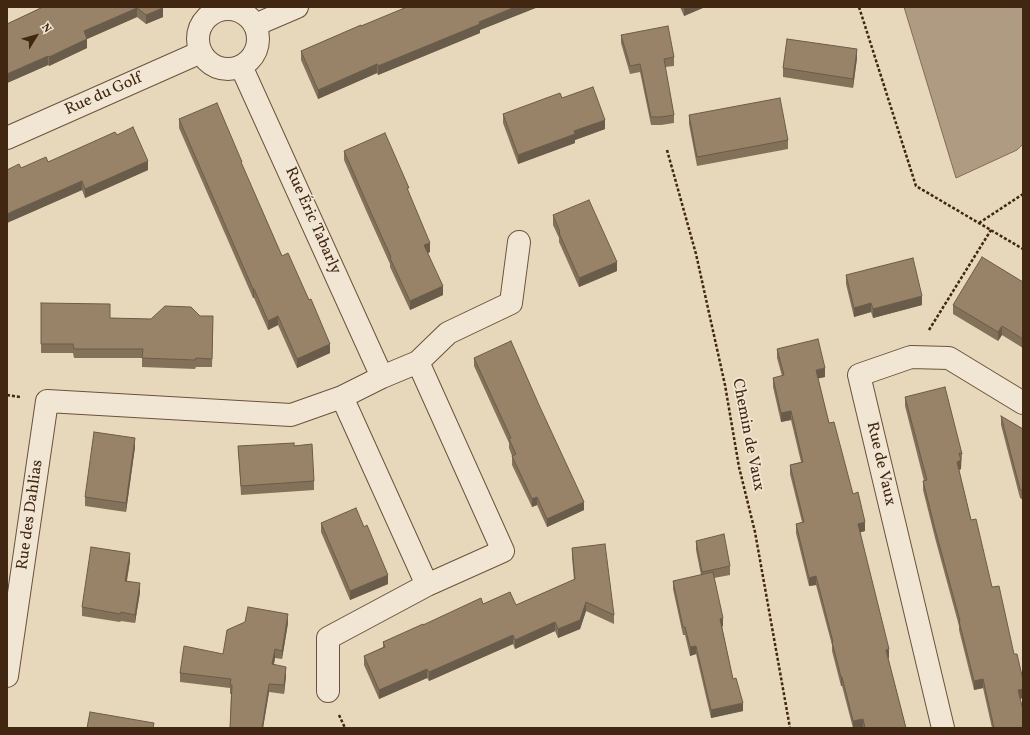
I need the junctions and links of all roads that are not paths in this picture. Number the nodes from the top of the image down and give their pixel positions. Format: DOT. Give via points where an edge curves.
graph roads {
  1 [pos="297,7"];
  2 [pos="212,10"];
  3 [pos="254,25"];
  4 [pos="201,52"];
  5 [pos="241,66"];
  6 [pos="7,138"];
  7 [pos="519,242"];
  8 [pos="418,362"];
  9 [pos="382,377"];
  10 [pos="342,397"];
  11 [pos="1023,403"];
  12 [pos="427,585"];
  13 [pos="7,676"];
  14 [pos="328,691"];
  15 [pos="943,728"];
  1 -- 3 [label="street"];
  2 -- 3 [label="street" via="237,10 250,18"];
  2 -- 4 [label="street" via="199,31 198,42"];
  3 -- 5 [label="street" via="258,36 257,47 247,62"];
  4 -- 5 [label="street" via="207,61 217,67 228,69"];
  4 -- 6 [label="street, Rue du Golf"];
  5 -- 9 [label="street, Rue Éric Tabarly"];
  7 -- 8 [label="street" via="511,303 448,333"];
  8 -- 9 [label="street"];
  8 -- 12 [label="street" via="503,551"];
  9 -- 10 [label="street"];
  10 -- 12 [label="street"];
  10 -- 13 [label="street, Rue des Dahlias" via="291,415 47,401"];
  11 -- 15 [label="street, Rue de Vaux" via="949,358 911,357 858,375"];
  12 -- 14 [label="street" via="328,638"];
}
